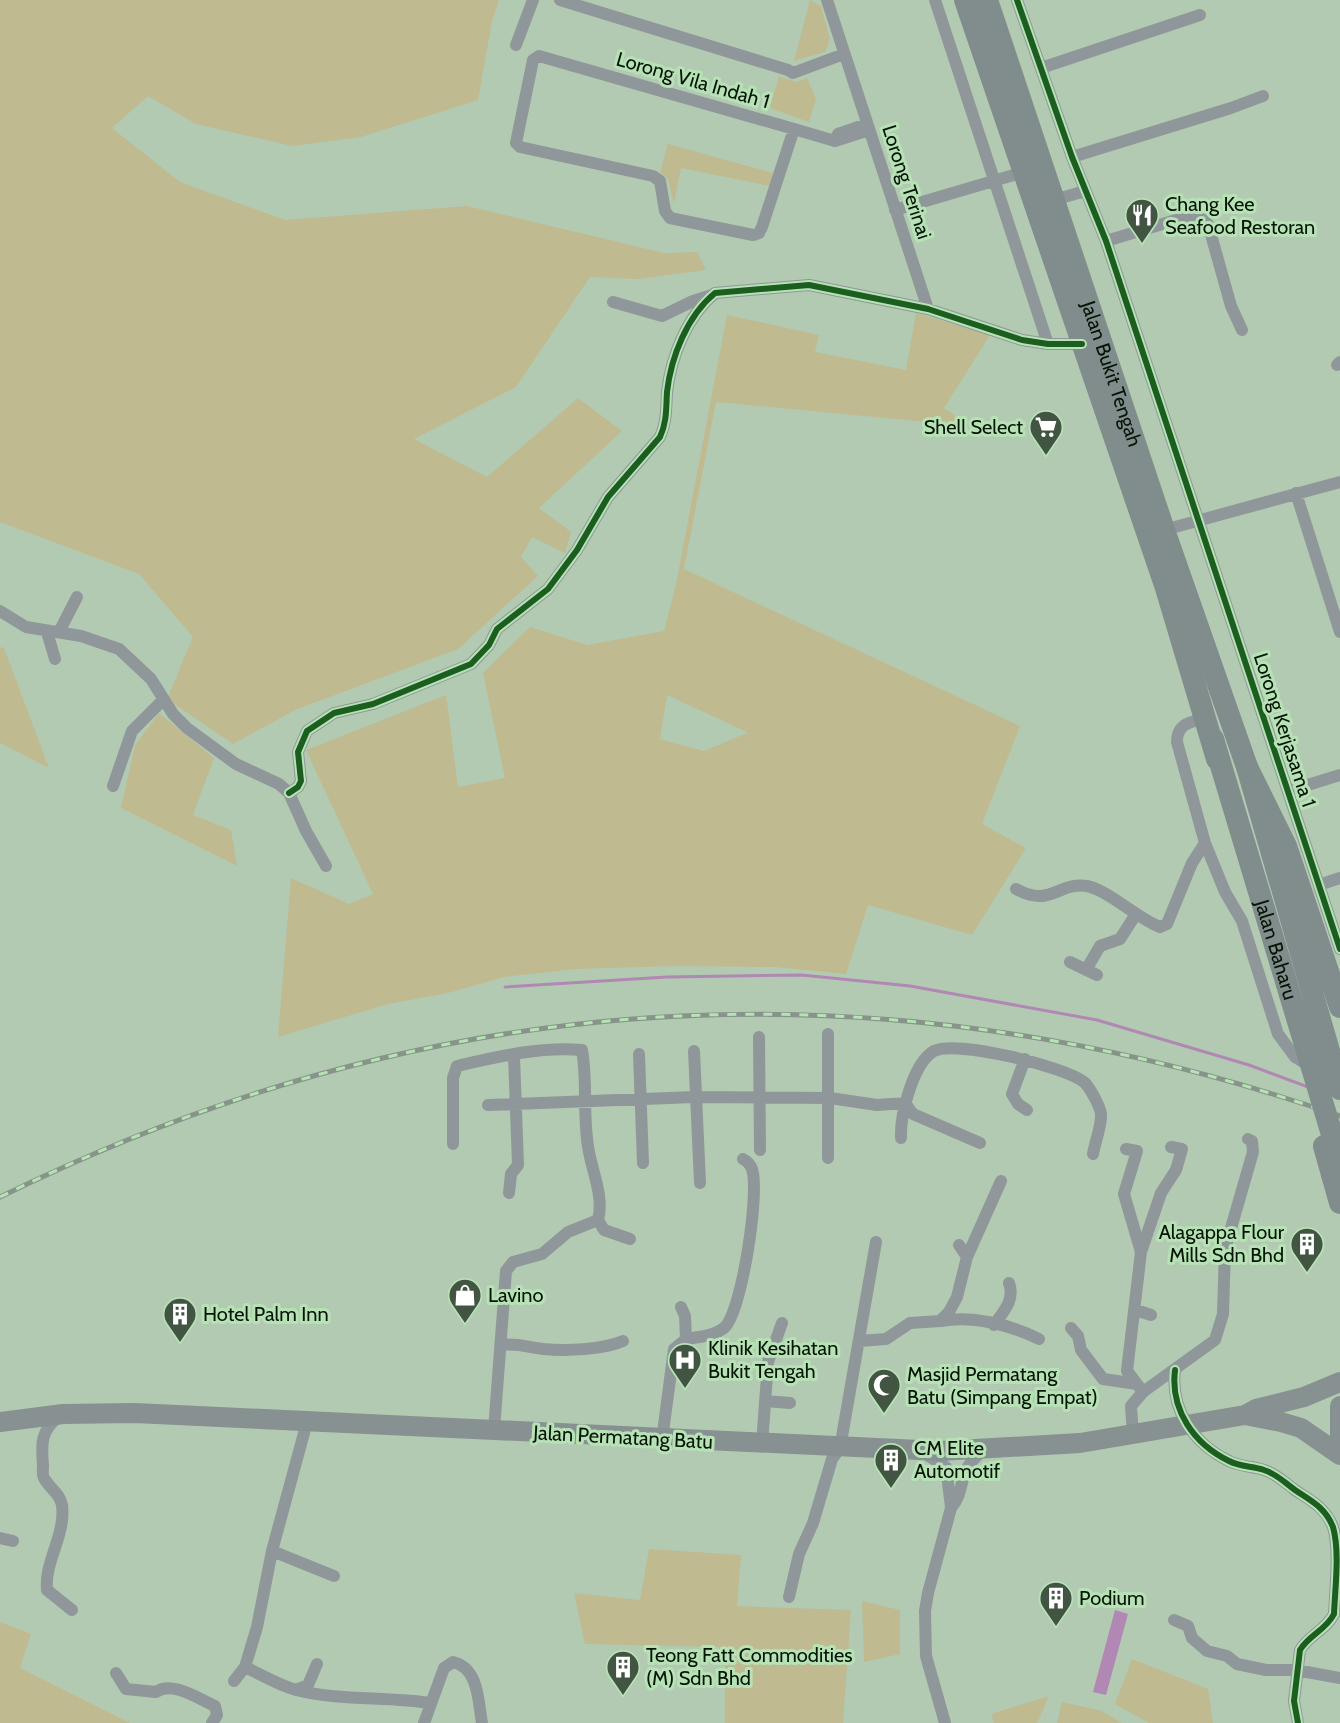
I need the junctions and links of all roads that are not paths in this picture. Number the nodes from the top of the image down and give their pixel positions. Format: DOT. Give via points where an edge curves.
graph roads {
  1 [pos="533,0"];
  2 [pos="560,0"];
  3 [pos="827,0"];
  4 [pos="935,0"];
  5 [pos="965,0"];
  6 [pos="987,0"];
  7 [pos="1017,0"];
  8 [pos="1200,15"];
  9 [pos="516,45"];
  10 [pos="844,54"];
  11 [pos="1041,68"];
  12 [pos="1263,96"];
  13 [pos="868,127"];
  14 [pos="794,129"];
  15 [pos="1072,157"];
  16 [pos="1024,172"];
  17 [pos="993,181"];
  18 [pos="1085,191"];
  19 [pos="1054,200"];
  20 [pos="895,210"];
  21 [pos="1106,241"];
  22 [pos="712,295"];
  23 [pos="613,302"];
  24 [pos="928,309"];
  25 [pos="1242,330"];
  26 [pos="1048,344"];
  27 [pos="1082,344"];
  28 [pos="1340,482"];
  29 [pos="1296,493"];
  30 [pos="1198,520"];
  31 [pos="1164,530"];
  32 [pos="77,597"];
  33 [pos="0,611"];
  34 [pos="53,632"];
  35 [pos="1340,632"];
  36 [pos="55,659"];
  37 [pos="163,700"];
  38 [pos="1206,718"];
  39 [pos="1213,739"];
  40 [pos="1243,758"];
  41 [pos="1340,775"];
  42 [pos="113,786"];
  43 [pos="1288,791"];
  44 [pos="289,793"];
  45 [pos="1205,843"];
  46 [pos="326,866"];
  47 [pos="1340,878"];
  48 [pos="1319,885"];
  49 [pos="1016,889"];
  50 [pos="1136,914"];
  51 [pos="1340,949"];
  52 [pos="1070,962"];
  53 [pos="1340,1007"];
  54 [pos="828,1034"];
  55 [pos="759,1037"];
  56 [pos="694,1051"];
  57 [pos="639,1054"];
  58 [pos="514,1056"];
  59 [pos="1025,1059"];
  60 [pos="1340,1078"];
  61 [pos="1340,1089"];
  62 [pos="694,1096"];
  63 [pos="758,1097"];
  64 [pos="642,1098"];
  65 [pos="830,1098"];
  66 [pos="587,1101"];
  67 [pos="905,1103"];
  68 [pos="516,1104"];
  69 [pos="488,1105"];
  70 [pos="1027,1110"];
  71 [pos="901,1138"];
  72 [pos="1248,1139"];
  73 [pos="980,1143"];
  74 [pos="453,1144"];
  75 [pos="1171,1147"];
  76 [pos="1126,1149"];
  77 [pos="760,1150"];
  78 [pos="1093,1154"];
  79 [pos="828,1158"];
  80 [pos="743,1159"];
  81 [pos="1340,1161"];
  82 [pos="643,1163"];
  83 [pos="1001,1181"];
  84 [pos="700,1183"];
  85 [pos="509,1193"];
  86 [pos="1340,1203"];
  87 [pos="598,1220"];
  88 [pos="630,1239"];
  89 [pos="876,1242"];
  90 [pos="959,1245"];
  91 [pos="1141,1252"];
  92 [pos="967,1257"];
  93 [pos="1010,1283"];
  94 [pos="681,1307"];
  95 [pos="1136,1310"];
  96 [pos="1150,1315"];
  97 [pos="940,1321"];
  98 [pos="782,1323"];
  99 [pos="994,1325"];
  100 [pos="1071,1328"];
  101 [pos="686,1339"];
  102 [pos="1039,1339"];
  103 [pos="623,1341"];
  104 [pos="859,1341"];
  105 [pos="501,1345"];
  106 [pos="1174,1370"];
  107 [pos="1340,1382"];
  108 [pos="1140,1388"];
  109 [pos="765,1401"];
  110 [pos="790,1403"];
  111 [pos="1340,1406"];
  112 [pos="63,1414"];
  113 [pos="1245,1415"];
  114 [pos="0,1422"];
  115 [pos="307,1422"];
  116 [pos="1186,1426"];
  117 [pos="494,1430"];
  118 [pos="1133,1436"];
  119 [pos="1340,1439"];
  120 [pos="662,1440"];
  121 [pos="762,1444"];
  122 [pos="840,1448"];
  123 [pos="982,1450"];
  124 [pos="919,1451"];
  125 [pos="1340,1455"];
  126 [pos="951,1508"];
  127 [pos="0,1538"];
  128 [pos="13,1541"];
  129 [pos="272,1551"];
  130 [pos="334,1576"];
  131 [pos="789,1597"];
  132 [pos="72,1610"];
  133 [pos="1174,1620"];
  134 [pos="317,1664"];
  135 [pos="245,1667"];
  136 [pos="1296,1670"];
  137 [pos="116,1673"];
  138 [pos="1340,1678"];
  139 [pos="234,1682"];
  140 [pos="296,1690"];
  141 [pos="431,1702"];
  142 [pos="212,1723"];
  143 [pos="424,1723"];
  144 [pos="482,1723"];
  145 [pos="945,1723"];
  146 [pos="1298,1723"];
  1 -- 9 [label="street"];
  2 -- 10 [label="street" via="793,73"];
  3 -- 10 [label="street, Lorong Terinai"];
  4 -- 17 [label="street"];
  5 -- 16 [label="highway, Jalan Bukit Tengah"];
  6 -- 19 [label="highway, Jalan Bukit Tengah"];
  7 -- 11 [label="street, Lorong Kerjasama 1"];
  8 -- 11 [label="street"];
  10 -- 13 [label="street, Lorong Terinai"];
  11 -- 15 [label="street, Lorong Kerjasama 1"];
  12 -- 15 [label="street"];
  13 -- 14 [label="street, Lorong Vila Indah 1" via="835,141"];
  13 -- 20 [label="street, Lorong Terinai"];
  14 -- 14 [label="street, Lorong Vila Indah 1" via="759,233 753,235 670,218 660,181 653,176 516,143 533,60 539,56"];
  15 -- 18 [label="street, Lorong Kerjasama 1"];
  16 -- 17 [label="street"];
  16 -- 27 [label="highway, Jalan Bukit Tengah"];
  17 -- 20 [label="street"];
  17 -- 26 [label="street"];
  18 -- 19 [label="street"];
  18 -- 21 [label="street, Lorong Kerjasama 1"];
  19 -- 31 [label="highway, Jalan Bukit Tengah"];
  20 -- 24 [label="street, Lorong Terinai"];
  21 -- 25 [label="street" via="1196,214 1208,224"];
  21 -- 30 [label="street, Lorong Kerjasama 1"];
  22 -- 23 [label="street" via="662,316"];
  22 -- 24 [label="street" via="801,285"];
  22 -- 44 [label="street" via="682,338 670,376 660,437 608,496 577,550 548,589 496,629 489,645 471,664 384,700 334,713 314,724 300,744 301,781"];
  24 -- 26 [label="street" via="1022,340"];
  26 -- 27 [label="street"];
  27 -- 38 [label="highway, Jalan Bukit Tengah"];
  28 -- 29 [label="street"];
  29 -- 30 [label="street"];
  29 -- 35 [label="street"];
  30 -- 31 [label="street"];
  30 -- 43 [label="street, Lorong Kerjasama 1"];
  31 -- 40 [label="highway, Jalan Bukit Tengah"];
  32 -- 34 [label="street"];
  33 -- 34 [label="street" via="26,627"];
  34 -- 36 [label="street"];
  34 -- 37 [label="street" via="119,649 152,680"];
  37 -- 42 [label="street" via="132,731"];
  37 -- 44 [label="street" via="198,737 236,764 279,784"];
  38 -- 39 [label="highway, Jalan Bukit Tengah"];
  38 -- 45 [label="street" via="1184,724 1177,734"];
  39 -- 81 [label="highway, Jalan Baharu, bridge"];
  39 -- 86 [label="highway, bridge" via="1235,854"];
  40 -- 53 [label="highway, bridge" via="1286,846"];
  40 -- 61 [label="highway, Jalan Baharu, bridge"];
  41 -- 43 [label="street"];
  43 -- 48 [label="street, Lorong Kerjasama 1"];
  44 -- 46 [label="street"];
  45 -- 50 [label="street" via="1192,863 1167,924 1160,927"];
  45 -- 60 [label="street" via="1242,921 1284,1046 1307,1065"];
  47 -- 48 [label="street"];
  48 -- 51 [label="street, Lorong Kerjasama 1"];
  49 -- 50 [label="street" via="1031,897 1043,897 1070,887 1089,886"];
  50 -- 52 [label="street" via="1120,939 1100,946 1092,973"];
  54 -- 65 [label="street"];
  55 -- 63 [label="street"];
  56 -- 62 [label="street"];
  57 -- 64 [label="street"];
  58 -- 66 [label="street" via="569,1048 582,1050"];
  58 -- 68 [label="street"];
  58 -- 74 [label="street" via="457,1066 453,1078"];
  59 -- 67 [label="street" via="954,1048 935,1051 917,1070"];
  59 -- 70 [label="street" via="1012,1094"];
  59 -- 78 [label="street" via="1085,1083 1101,1113"];
  62 -- 63 [label="street"];
  62 -- 64 [label="street"];
  62 -- 84 [label="street"];
  63 -- 65 [label="street"];
  63 -- 77 [label="street"];
  64 -- 66 [label="street"];
  64 -- 82 [label="street"];
  65 -- 67 [label="street" via="876,1105"];
  65 -- 79 [label="street"];
  66 -- 68 [label="street"];
  66 -- 87 [label="street" via="588,1151 601,1210"];
  67 -- 71 [label="street"];
  67 -- 73 [label="street" via="913,1114"];
  68 -- 69 [label="street"];
  68 -- 85 [label="street" via="518,1165 511,1174"];
  72 -- 106 [label="street" via="1252,1141 1253,1152 1225,1249 1223,1314 1215,1340"];
  75 -- 91 [label="street" via="1182,1149 1176,1170 1161,1193"];
  76 -- 91 [label="street" via="1137,1151 1124,1194"];
  80 -- 101 [label="street" via="752,1169 754,1189 751,1244 740,1289 727,1326 713,1334"];
  83 -- 92 [label="street"];
  87 -- 88 [label="street" via="604,1230"];
  87 -- 105 [label="street" via="568,1232 542,1254 513,1262 506,1271"];
  89 -- 104 [label="street"];
  90 -- 92 [label="street"];
  91 -- 95 [label="street"];
  92 -- 97 [label="street" via="957,1297"];
  93 -- 99 [label="street" via="1013,1292 1008,1307"];
  94 -- 101 [label="street"];
  95 -- 96 [label="street"];
  95 -- 108 [label="street" via="1127,1371"];
  97 -- 99 [label="street" via="957,1318"];
  97 -- 104 [label="street" via="910,1323 886,1339"];
  98 -- 109 [label="street" via="768,1362"];
  99 -- 102 [label="street" via="1021,1330"];
  100 -- 108 [label="street" via="1078,1336 1081,1350 1103,1380"];
  101 -- 120 [label="street" via="674,1349"];
  103 -- 105 [label="street" via="596,1348"];
  104 -- 122 [label="street"];
  105 -- 117 [label="street"];
  106 -- 108 [label="street"];
  106 -- 116 [label="street" via="1173,1386"];
  107 -- 113 [label="main road, Jalan Permatang Batu"];
  108 -- 118 [label="street" via="1131,1406"];
  109 -- 110 [label="street"];
  109 -- 121 [label="street"];
  111 -- 119 [label="main road"];
  112 -- 114 [label="main road, Jalan Permatang Batu"];
  112 -- 115 [label="main road, Jalan Permatang Batu" via="135,1413"];
  112 -- 132 [label="street" via="49,1424 41,1439 44,1477 62,1505 56,1551 45,1576 47,1590"];
  113 -- 116 [label="main road, Jalan Permatang Batu"];
  113 -- 125 [label="main road, Jalan Permatang Batu" via="1301,1428"];
  115 -- 117 [label="main road, Jalan Permatang Batu"];
  115 -- 129 [label="street"];
  116 -- 118 [label="main road, Jalan Permatang Batu"];
  116 -- 136 [label="street" via="1200,1442 1230,1462 1263,1469 1287,1481 1316,1502 1333,1526 1334,1614 1329,1624 1304,1643"];
  117 -- 120 [label="main road, Jalan Permatang Batu"];
  118 -- 123 [label="main road, Jalan Permatang Batu"];
  120 -- 121 [label="main road, Jalan Permatang Batu"];
  121 -- 122 [label="main road, Jalan Permatang Batu"];
  122 -- 124 [label="main road, Jalan Permatang Batu"];
  122 -- 131 [label="street" via="832,1460 799,1554"];
  123 -- 124 [label="main road, Jalan Permatang Batu"];
  123 -- 126 [label="street" via="966,1467"];
  124 -- 126 [label="street" via="946,1467"];
  126 -- 145 [label="street" via="925,1611 926,1656"];
  127 -- 128 [label="street"];
  129 -- 130 [label="street"];
  129 -- 135 [label="street"];
  133 -- 136 [label="street" via="1188,1626 1192,1638 1207,1651 1227,1656 1237,1664 1266,1670"];
  134 -- 140 [label="street" via="308,1685"];
  135 -- 139 [label="street"];
  135 -- 140 [label="street"];
  136 -- 138 [label="street"];
  136 -- 146 [label="street" via="1294,1701"];
  137 -- 142 [label="street" via="126,1689 156,1692 170,1687 215,1706 218,1715"];
  140 -- 141 [label="street"];
  141 -- 143 [label="street"];
  141 -- 144 [label="street" via="444,1668 453,1662 464,1664 475,1682"];
}
